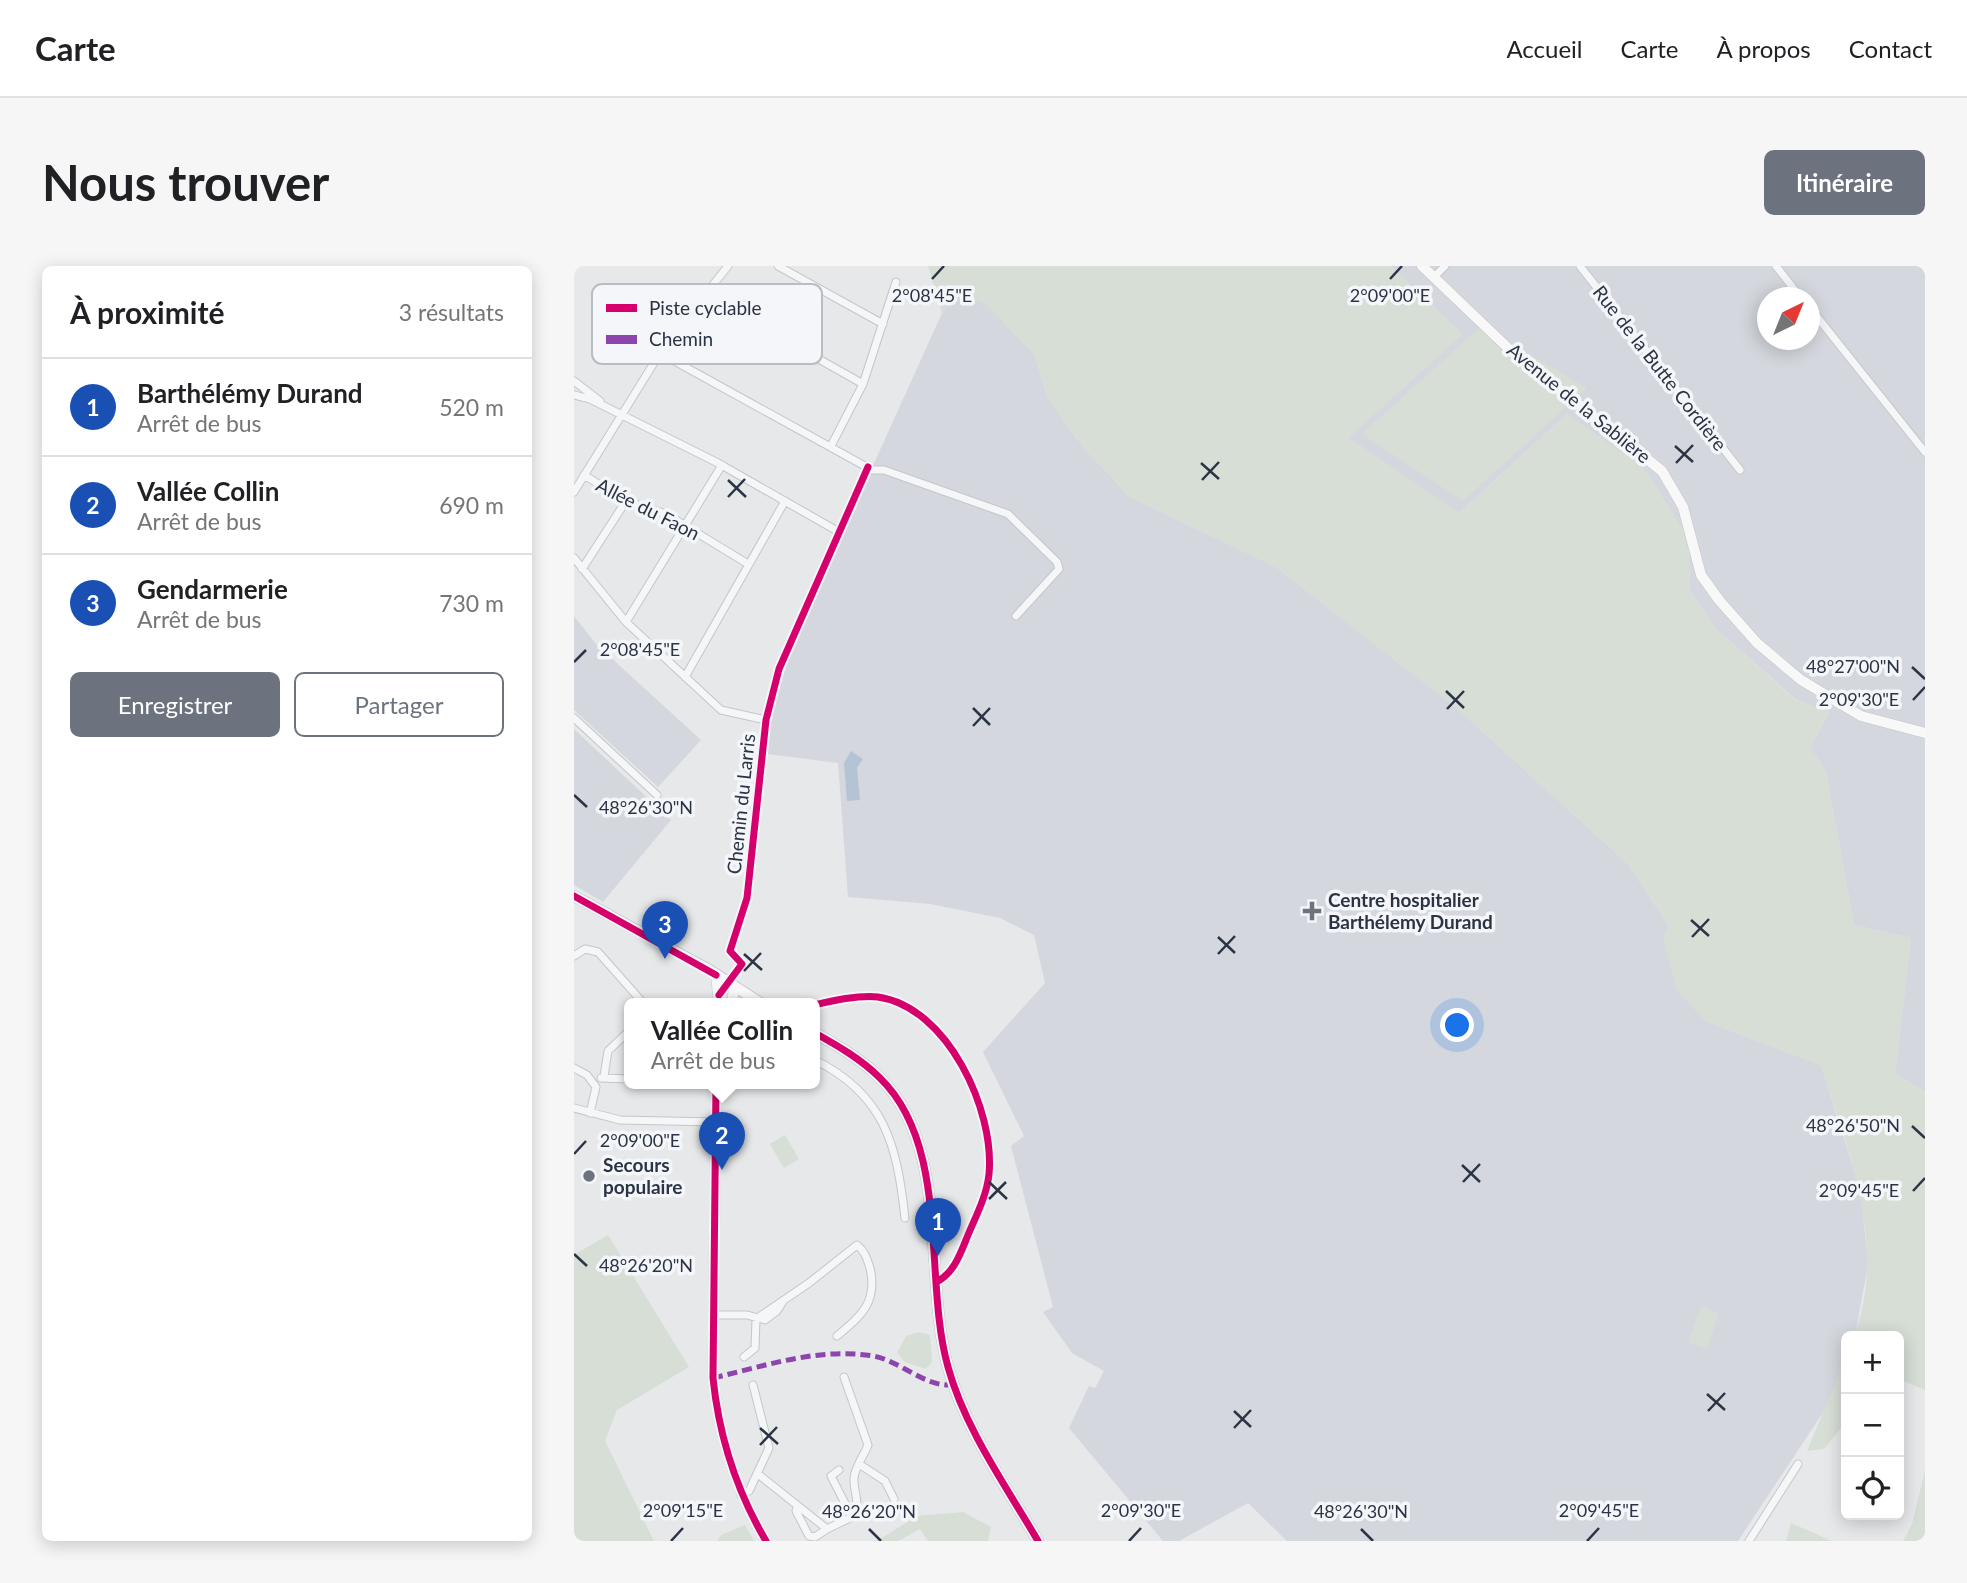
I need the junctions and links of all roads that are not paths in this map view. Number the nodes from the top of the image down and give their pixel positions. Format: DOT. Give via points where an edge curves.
graph roads {
  1 [pos="728,266"];
  2 [pos="778,266"];
  3 [pos="1422,266"];
  4 [pos="1446,266"];
  5 [pos="1580,266"];
  6 [pos="1776,266"];
  7 [pos="1434,277"];
  8 [pos="896,282"];
  9 [pos="714,284"];
  10 [pos="811,284"];
  11 [pos="1792,287"];
  12 [pos="822,290"];
  13 [pos="1820,321"];
  14 [pos="883,324"];
  15 [pos="822,361"];
  16 [pos="654,364"];
  17 [pos="680,364"];
  18 [pos="574,381"];
  19 [pos="863,384"];
  20 [pos="574,395"];
  21 [pos="611,410"];
  22 [pos="623,416"];
  23 [pos="831,446"];
  24 [pos="1925,452"];
  25 [pos="722,465"];
  26 [pos="868,467"];
  27 [pos="1740,470"];
  28 [pos="584,475"];
  29 [pos="574,492"];
  30 [pos="626,501"];
  31 [pos="785,501"];
  32 [pos="685,526"];
  33 [pos="839,532"];
  34 [pos="574,558"];
  35 [pos="748,564"];
  36 [pos="582,569"];
  37 [pos="1016,616"];
  38 [pos="626,622"];
  39 [pos="685,677"];
  40 [pos="574,718"];
  41 [pos="766,720"];
  42 [pos="1925,733"];
  43 [pos="657,795"];
  44 [pos="574,896"];
  45 [pos="574,956"];
  46 [pos="716,975"];
  47 [pos="731,985"];
  48 [pos="639,998"];
  49 [pos="719,998"];
  50 [pos="720,998"];
  51 [pos="732,998"];
  52 [pos="751,998"];
  53 [pos="820,1004"];
  54 [pos="624,1036"];
  55 [pos="820,1036"];
  56 [pos="820,1063"];
  57 [pos="574,1068"];
  58 [pos="604,1076"];
  59 [pos="624,1078"];
  60 [pos="594,1081"];
  61 [pos="716,1089"];
  62 [pos="574,1108"];
  63 [pos="590,1113"];
  64 [pos="716,1122"];
  65 [pos="905,1218"];
  66 [pos="936,1282"];
  67 [pos="714,1315"];
  68 [pos="756,1318"];
  69 [pos="837,1336"];
  70 [pos="744,1357"];
  71 [pos="844,1377"];
  72 [pos="753,1385"];
  73 [pos="859,1464"];
  74 [pos="1798,1464"];
  75 [pos="839,1470"];
  76 [pos="758,1474"];
  77 [pos="741,1495"];
  78 [pos="894,1499"];
  79 [pos="797,1507"];
  80 [pos="852,1517"];
  81 [pos="827,1529"];
  82 [pos="766,1541"];
  83 [pos="1038,1541"];
  84 [pos="1749,1541"];
  1 -- 9 [label="street"];
  2 -- 10 [label="street"];
  3 -- 7 [label="main road, Avenue de la Sablière"];
  4 -- 7 [label="street"];
  5 -- 27 [label="street, Rue de la Butte Cordière"];
  6 -- 11 [label="street"];
  7 -- 42 [label="main road, Avenue de la Sablière" via="1510,350 1662,471 1682,507 1702,575 1757,643 1843,707 1881,724"];
  8 -- 14 [label="street"];
  12 -- 14 [label="street"];
  13 -- 24 [label="street"];
  14 -- 19 [label="street"];
  15 -- 19 [label="street"];
  16 -- 22 [label="street"];
  17 -- 23 [label="street"];
  18 -- 21 [label="street"];
  19 -- 23 [label="street"];
  20 -- 21 [label="street"];
  21 -- 22 [label="street"];
  22 -- 25 [label="street"];
  22 -- 28 [label="street"];
  23 -- 26 [label="street"];
  25 -- 31 [label="street"];
  25 -- 32 [label="street"];
  26 -- 33 [label="street, Chemin du Larris"];
  26 -- 37 [label="street" via="1015,518 1059,569"];
  28 -- 29 [label="street"];
  28 -- 30 [label="street, Allée du Faon"];
  30 -- 32 [label="street, Allée du Faon" via="666,514"];
  30 -- 36 [label="street"];
  31 -- 33 [label="street"];
  31 -- 35 [label="street"];
  32 -- 35 [label="street, Allée du Faon"];
  32 -- 38 [label="street"];
  33 -- 41 [label="street, Chemin du Larris" via="781,663"];
  34 -- 36 [label="street"];
  35 -- 39 [label="street"];
  36 -- 38 [label="street"];
  38 -- 39 [label="street"];
  39 -- 41 [label="street" via="721,710"];
  40 -- 43 [label="street"];
  41 -- 47 [label="street, Chemin du Larris" via="747,898 730,951 742,964"];
  44 -- 46 [label="main road"];
  45 -- 48 [label="street" via="585,949 598,952"];
  46 -- 47 [label="main road"];
  46 -- 49 [label="main road"];
  47 -- 50 [label="main road"];
  47 -- 51 [label="main road"];
  47 -- 52 [label="main road"];
  53 -- 66 [label="street" via="880,998 914,1013 946,1042 978,1097 989,1176 955,1264"];
  54 -- 58 [label="street" via="608,1051"];
  55 -- 66 [label="main road" via="866,1065 904,1109 925,1174"];
  56 -- 65 [label="street" via="862,1093 887,1129 899,1169"];
  57 -- 60 [label="street"];
  58 -- 59 [label="street"];
  58 -- 60 [label="street"];
  60 -- 63 [label="street"];
  61 -- 64 [label="main road"];
  62 -- 63 [label="street"];
  63 -- 64 [label="street" via="620,1120"];
  64 -- 67 [label="main road"];
  66 -- 83 [label="main road" via="943,1344 960,1401"];
  67 -- 68 [label="street"];
  67 -- 77 [label="main road" via="716,1403"];
  68 -- 69 [label="street" via="765,1320 778,1311 782,1302 857,1245 865,1253 872,1276 871,1302"];
  68 -- 70 [label="street" via="755,1348"];
  71 -- 73 [label="street" via="866,1433"];
  72 -- 76 [label="street" via="769,1448"];
  73 -- 78 [label="street" via="885,1481"];
  73 -- 80 [label="street" via="854,1479 858,1502"];
  74 -- 84 [label="street"];
  75 -- 80 [label="street" via="831,1476"];
  76 -- 77 [label="street" via="749,1491"];
  76 -- 79 [label="street"];
  77 -- 82 [label="main road"];
  79 -- 81 [label="street"];
  79 -- 81 [label="street" via="809,1536"];
  80 -- 81 [label="street"];
}
